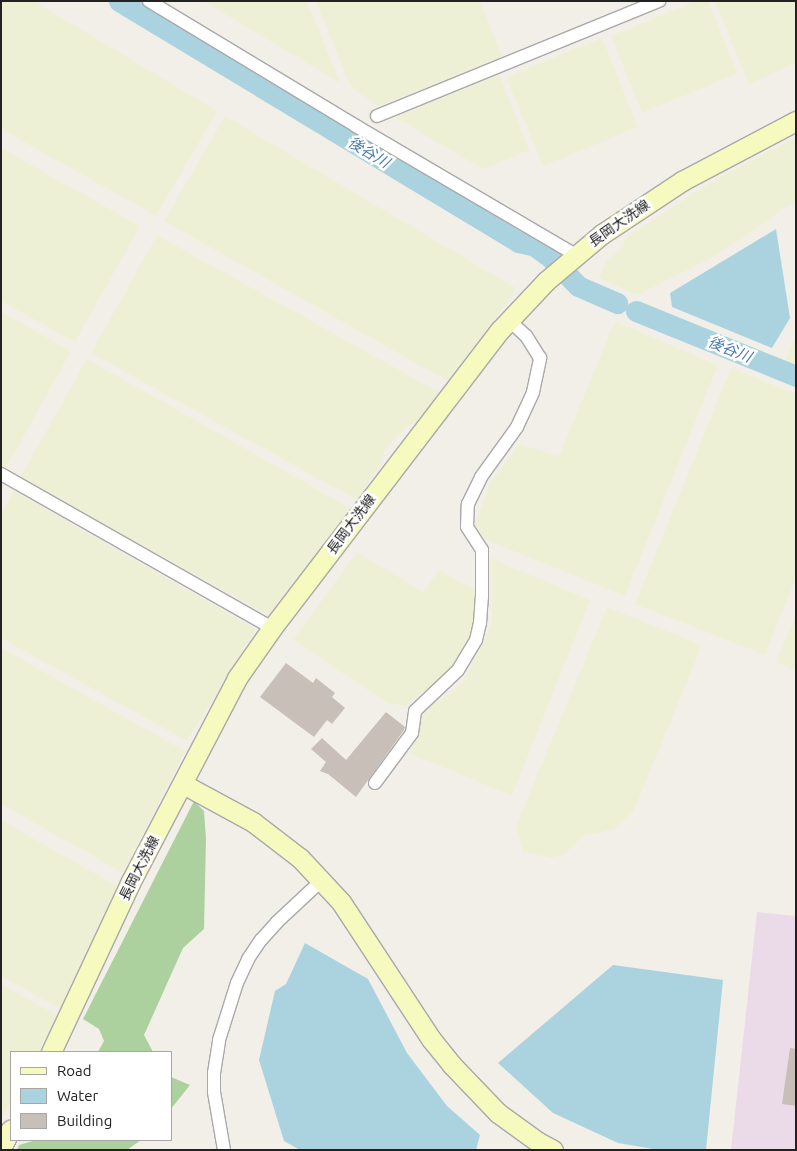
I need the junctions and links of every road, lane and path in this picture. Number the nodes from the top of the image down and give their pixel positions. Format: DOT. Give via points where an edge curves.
graph roads {
  1 [pos="149,1"];
  2 [pos="659,1"];
  3 [pos="377,116"];
  4 [pos="796,121"];
  5 [pos="574,257"];
  6 [pos="509,320"];
  7 [pos="10,479"];
  8 [pos="272,628"];
  9 [pos="375,783"];
  10 [pos="183,784"];
  11 [pos="322,880"];
  12 [pos="51,1051"];
  13 [pos="10,1131"];
  14 [pos="1,1148"];
  15 [pos="224,1150"];
  16 [pos="553,1150"];
  1 -- 5 [label="street"];
  2 -- 3 [label="street"];
  4 -- 5 [label="main road, 長岡大洗線" via="682,181 636,210"];
  5 -- 6 [label="main road, 長岡大洗線"];
  6 -- 8 [label="main road, 長岡大洗線" via="451,391"];
  6 -- 9 [label="street" via="526,336 540,358 534,392 518,427 481,478 468,504 467,527 482,550 481,614 476,640 458,670 415,711 412,734"];
  7 -- 8 [label="street"];
  8 -- 10 [label="main road, 長岡大洗線" via="237,678"];
  10 -- 11 [label="main road" via="275,836"];
  10 -- 12 [label="main road, 長岡大洗線" via="130,882"];
  11 -- 15 [label="street" via="260,940 237,983 218,1040 214,1073"];
  11 -- 16 [label="main road" via="342,902 431,1039 451,1064 498,1113"];
  13 -- 14 [label="main road"];
}
